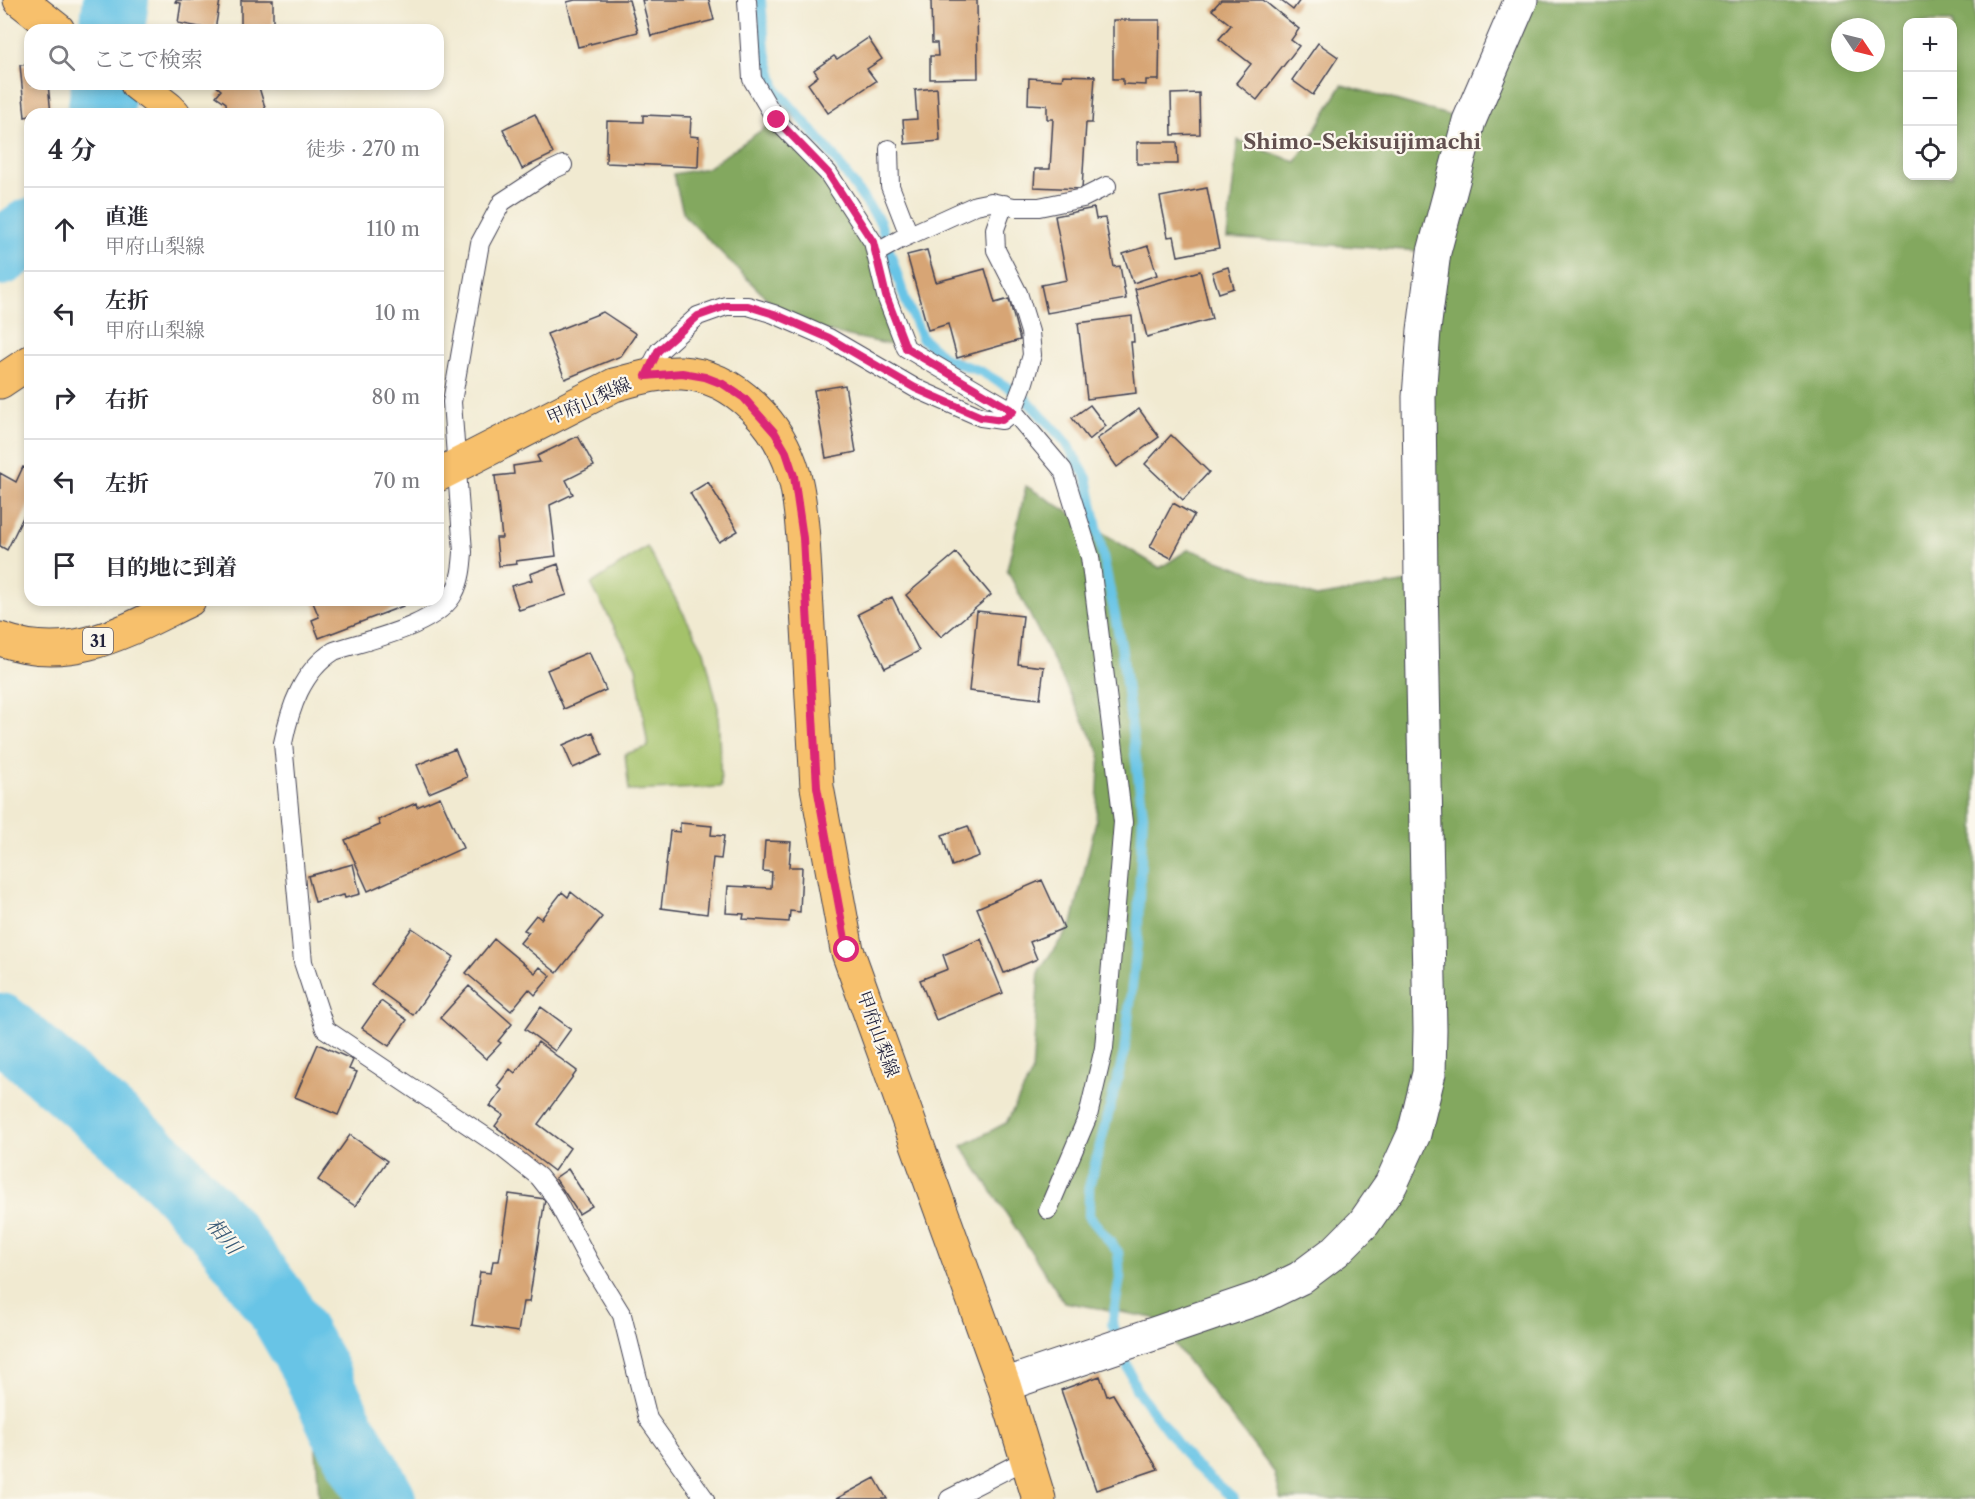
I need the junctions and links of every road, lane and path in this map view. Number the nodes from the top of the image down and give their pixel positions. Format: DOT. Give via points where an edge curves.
graph roads {
  1 [pos="20,0"];
  2 [pos="747,0"];
  3 [pos="1521,0"];
  4 [pos="50,24"];
  5 [pos="144,90"];
  6 [pos="167,108"];
  7 [pos="889,149"];
  8 [pos="564,165"];
  9 [pos="1107,186"];
  10 [pos="1004,204"];
  11 [pos="904,238"];
  12 [pos="878,252"];
  13 [pos="24,366"];
  14 [pos="646,376"];
  15 [pos="0,382"];
  16 [pos="1014,408"];
  17 [pos="448,470"];
  18 [pos="176,606"];
  19 [pos="0,639"];
  20 [pos="1048,1210"];
  21 [pos="1004,1385"];
  22 [pos="1027,1459"];
  23 [pos="705,1499"];
  24 [pos="949,1499"];
  25 [pos="1039,1499"];
  1 -- 4 [label="main road"];
  2 -- 12 [label="lane" via="752,79 777,120 828,173"];
  3 -- 21 [label="street" via="1469,121 1434,252 1424,330 1419,408 1430,1030 1429,1072 1414,1134 1391,1184 1364,1223 1300,1278 1259,1298"];
  5 -- 6 [label="main road"];
  7 -- 11 [label="lane" via="890,186"];
  8 -- 17 [label="lane" via="502,202 480,243 452,402"];
  9 -- 10 [label="lane" via="1083,198 1039,207"];
  10 -- 11 [label="lane" via="976,205"];
  10 -- 16 [label="lane" via="995,229 996,250 1018,293 1030,332 1032,355"];
  11 -- 12 [label="lane"];
  12 -- 16 [label="lane" via="886,296 906,348"];
  13 -- 15 [label="main road"];
  14 -- 16 [label="lane" via="658,351 698,316 726,306 748,306 829,338 915,388 981,417 1002,420"];
  14 -- 17 [label="main road, 甲府山梨線" via="614,385"];
  14 -- 21 [label="main road, 甲府山梨線" via="682,373 723,384 760,415 789,460 803,538 817,787 847,950"];
  16 -- 20 [label="lane" via="1063,470 1090,558 1123,822 1104,1048 1088,1116"];
  17 -- 23 [label="lane" via="463,552 454,594 432,617 333,651 323,658 308,677 288,717 283,743 303,962 325,1029 501,1146 539,1177 554,1196 622,1315 648,1419"];
  18 -- 19 [label="main road, 31" via="88,644 51,650"];
  21 -- 22 [label="main road, 甲府山梨線"];
  22 -- 24 [label="lane"];
  22 -- 25 [label="main road, 甲府山梨線"];
}
